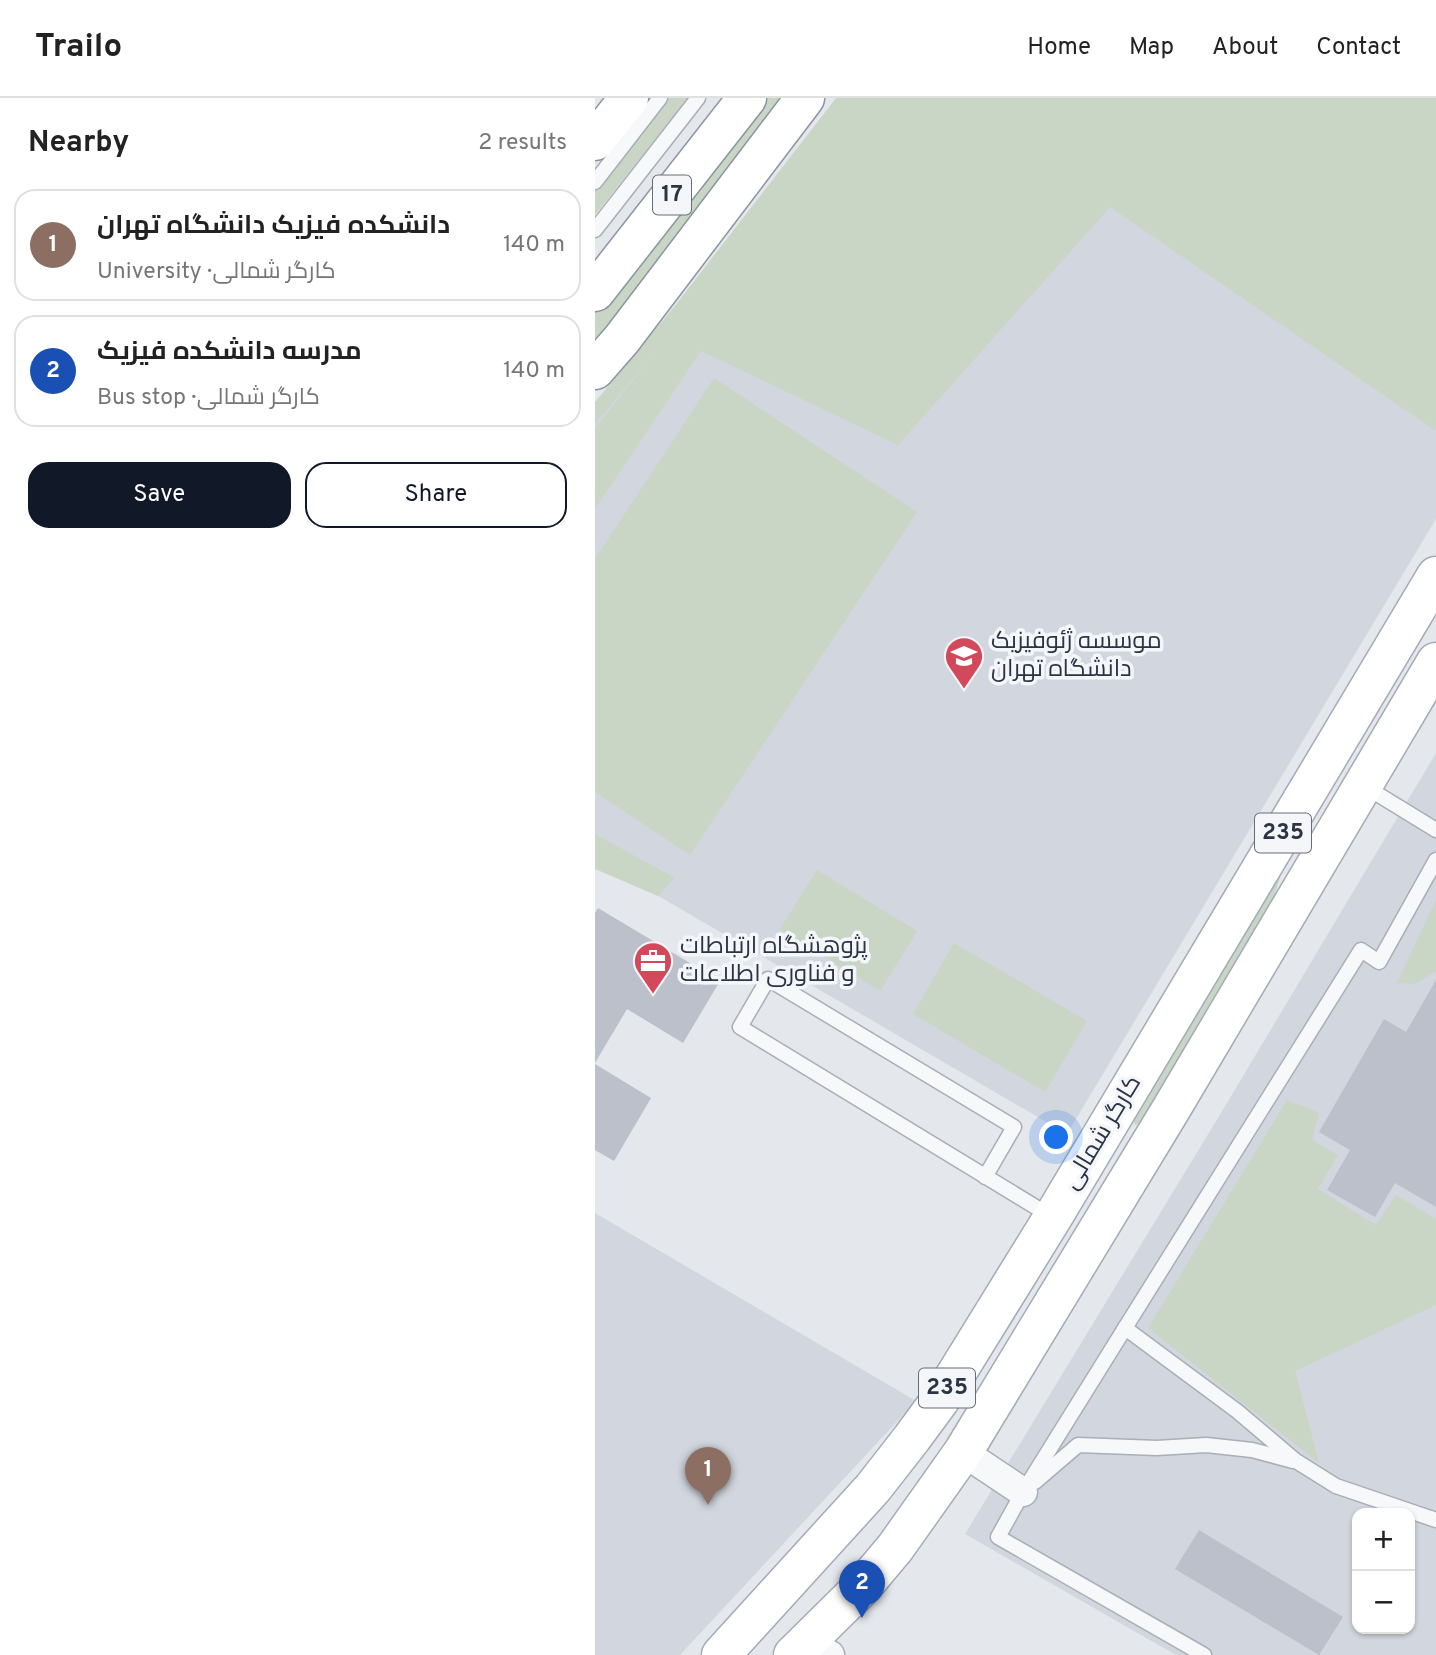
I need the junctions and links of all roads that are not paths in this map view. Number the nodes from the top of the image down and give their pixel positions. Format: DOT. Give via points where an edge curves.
graph roads {
  1 [pos="629,98"];
  2 [pos="660,98"];
  3 [pos="698,98"];
  4 [pos="747,98"];
  5 [pos="805,98"];
  6 [pos="595,141"];
  7 [pos="595,182"];
  8 [pos="595,230"];
  9 [pos="595,292"];
  10 [pos="595,370"];
  11 [pos="1436,576"];
  12 [pos="1436,662"];
  13 [pos="1363,785"];
  14 [pos="1436,830"];
  15 [pos="1436,860"];
  16 [pos="985,1177"];
  17 [pos="1053,1217"];
  18 [pos="1125,1328"];
  19 [pos="963,1452"];
  20 [pos="1296,1461"];
  21 [pos="1023,1492"];
  22 [pos="1436,1520"];
  23 [pos="810,1651"];
  24 [pos="724,1654"];
  25 [pos="1204,1655"];
  1 -- 6 [label="main road"];
  2 -- 7 [label="lane"];
  3 -- 8 [label="lane"];
  4 -- 9 [label="main road, 17"];
  5 -- 10 [label="main road"];
  11 -- 17 [label="main road, کارگر شمالی / 235"];
  12 -- 13 [label="main road, کارگر شمالی / 235"];
  13 -- 14 [label="lane"];
  13 -- 19 [label="main road, کارگر شمالی / 235"];
  15 -- 18 [label="lane" via="1379,961 1361,950"];
  16 -- 16 [label="lane" via="740,1027 768,979 1014,1126"];
  16 -- 17 [label="lane"];
  17 -- 24 [label="main road, کارگر شمالی / 235" via="912,1438"];
  18 -- 20 [label="lane"];
  18 -- 21 [label="lane"];
  19 -- 21 [label="street"];
  19 -- 23 [label="main road, کارگر شمالی / 235" via="895,1548"];
  20 -- 21 [label="lane" via="1252,1450 1206,1446 1078,1445"];
  20 -- 22 [label="lane" via="1336,1486"];
  21 -- 25 [label="lane" via="998,1537"];
}
